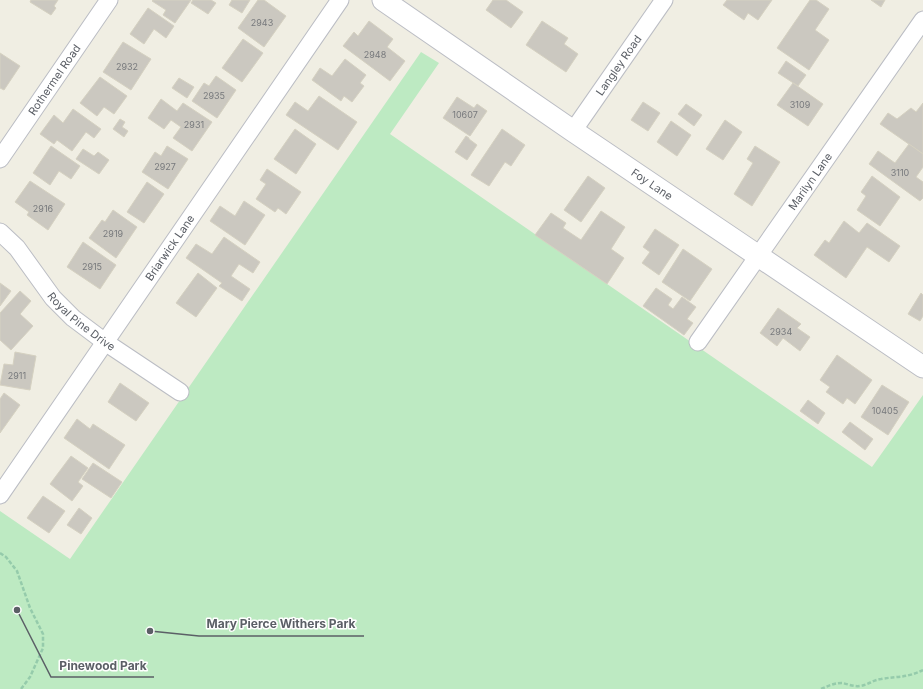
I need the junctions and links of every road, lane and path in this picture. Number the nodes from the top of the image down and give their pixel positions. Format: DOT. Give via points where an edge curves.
graph roads {
  1 [pos="109,0"];
  2 [pos="340,0"];
  3 [pos="383,0"];
  4 [pos="664,0"];
  5 [pos="923,20"];
  6 [pos="573,131"];
  7 [pos="0,159"];
  8 [pos="0,232"];
  9 [pos="758,257"];
  10 [pos="105,342"];
  11 [pos="698,342"];
  12 [pos="923,367"];
  13 [pos="180,392"];
  14 [pos="0,495"];
  15 [pos="0,552"];
  16 [pos="923,670"];
  17 [pos="21,689"];
  18 [pos="821,689"];
  1 -- 7 [label="street, Rothermel Road"];
  2 -- 10 [label="street, Briarwick Lane"];
  3 -- 6 [label="street, Foy Lane"];
  4 -- 6 [label="street, Langley Road"];
  5 -- 9 [label="street, Marilyn Lane"];
  6 -- 9 [label="street, Foy Lane"];
  8 -- 10 [label="street, Royal Pine Drive" via="17,248 53,298 72,318"];
  9 -- 11 [label="street, Marilyn Lane"];
  9 -- 12 [label="street, Foy Lane"];
  10 -- 13 [label="street, Royal Pine Drive"];
  10 -- 14 [label="street, Briarwick Lane"];
  15 -- 17 [label="path" via="17,571 30,608 43,634 43,648 30,677"];
  16 -- 18 [label="path" via="912,675 881,679 858,686 842,683"];
}
